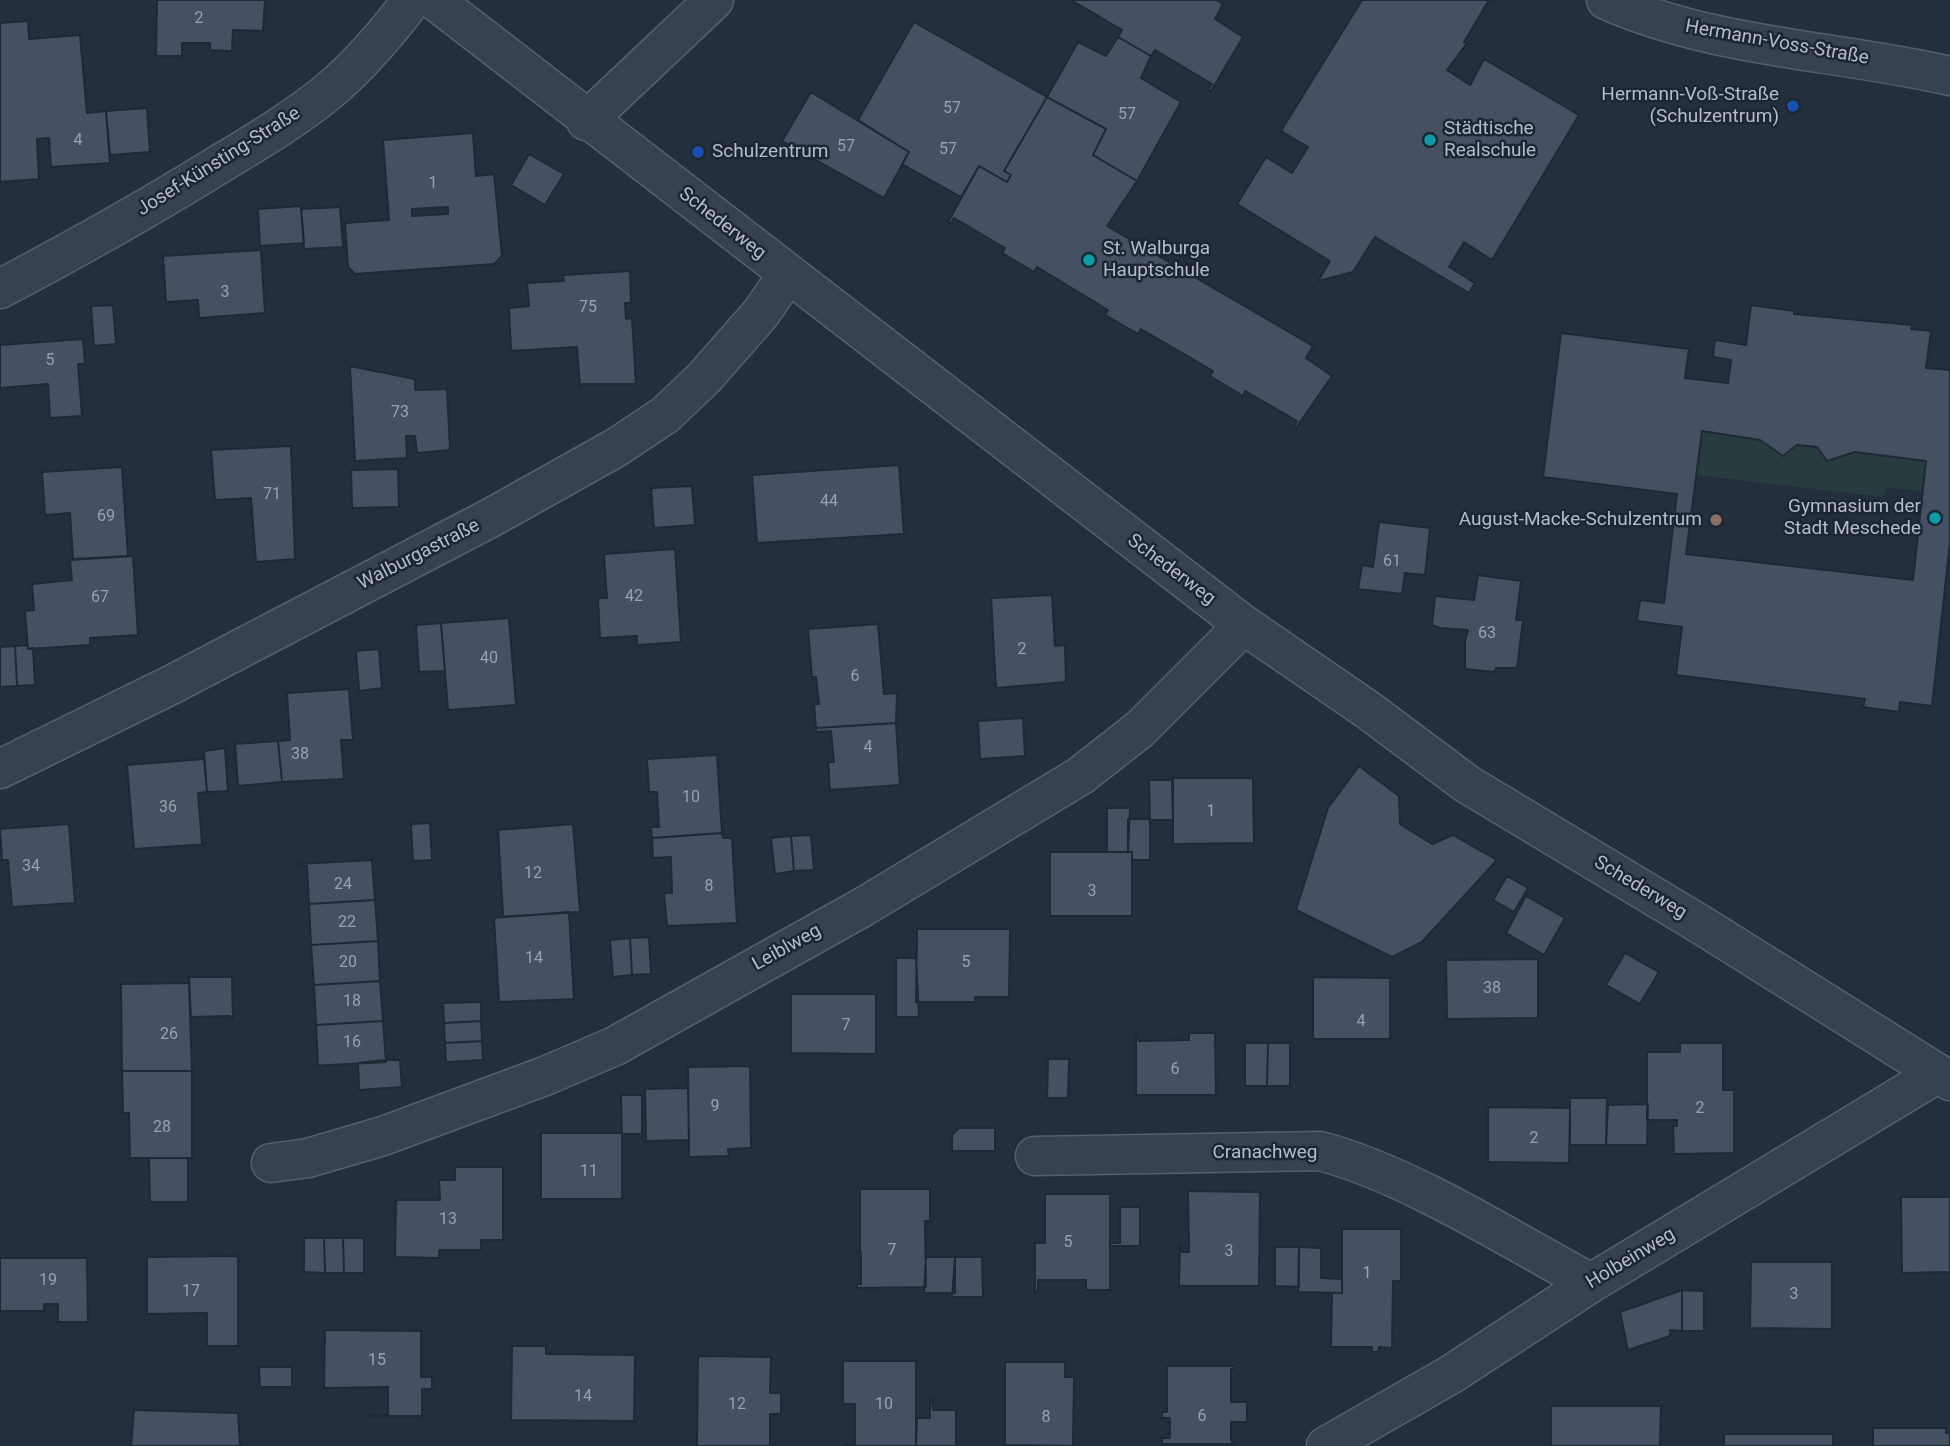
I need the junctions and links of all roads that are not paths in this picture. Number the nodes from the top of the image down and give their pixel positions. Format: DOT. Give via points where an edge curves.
graph roads {
  1 [pos="412,0"];
  2 [pos="434,0"];
  3 [pos="714,0"];
  4 [pos="1606,0"];
  5 [pos="1950,76"];
  6 [pos="586,121"];
  7 [pos="787,275"];
  8 [pos="0,289"];
  9 [pos="1244,625"];
  10 [pos="0,769"];
  11 [pos="1944,1078"];
  12 [pos="1035,1156"];
  13 [pos="271,1163"];
  14 [pos="1591,1283"];
  15 [pos="1326,1446"];
  1 -- 8 [label="street, Josef-Künsting-Straße" via="382,39 329,91 276,130"];
  2 -- 6 [label="street, Schederweg"];
  3 -- 6 [label="street"];
  4 -- 5 [label="street, Hermann-Voss-Straße" via="1709,34"];
  6 -- 7 [label="street, Schederweg"];
  7 -- 9 [label="street, Schederweg"];
  7 -- 10 [label="street, Walburgastraße" via="761,313 704,378 665,415 617,447 171,685"];
  9 -- 11 [label="street, Schederweg" via="1467,783"];
  9 -- 13 [label="street, Leiblweg" via="1140,729 1080,776 615,1046 383,1136 308,1158"];
  11 -- 14 [label="street, Holbeinweg"];
  12 -- 14 [label="street, Cranachweg" via="1320,1151 1418,1191"];
  14 -- 15 [label="street, Holbeinweg" via="1450,1375"];
}
